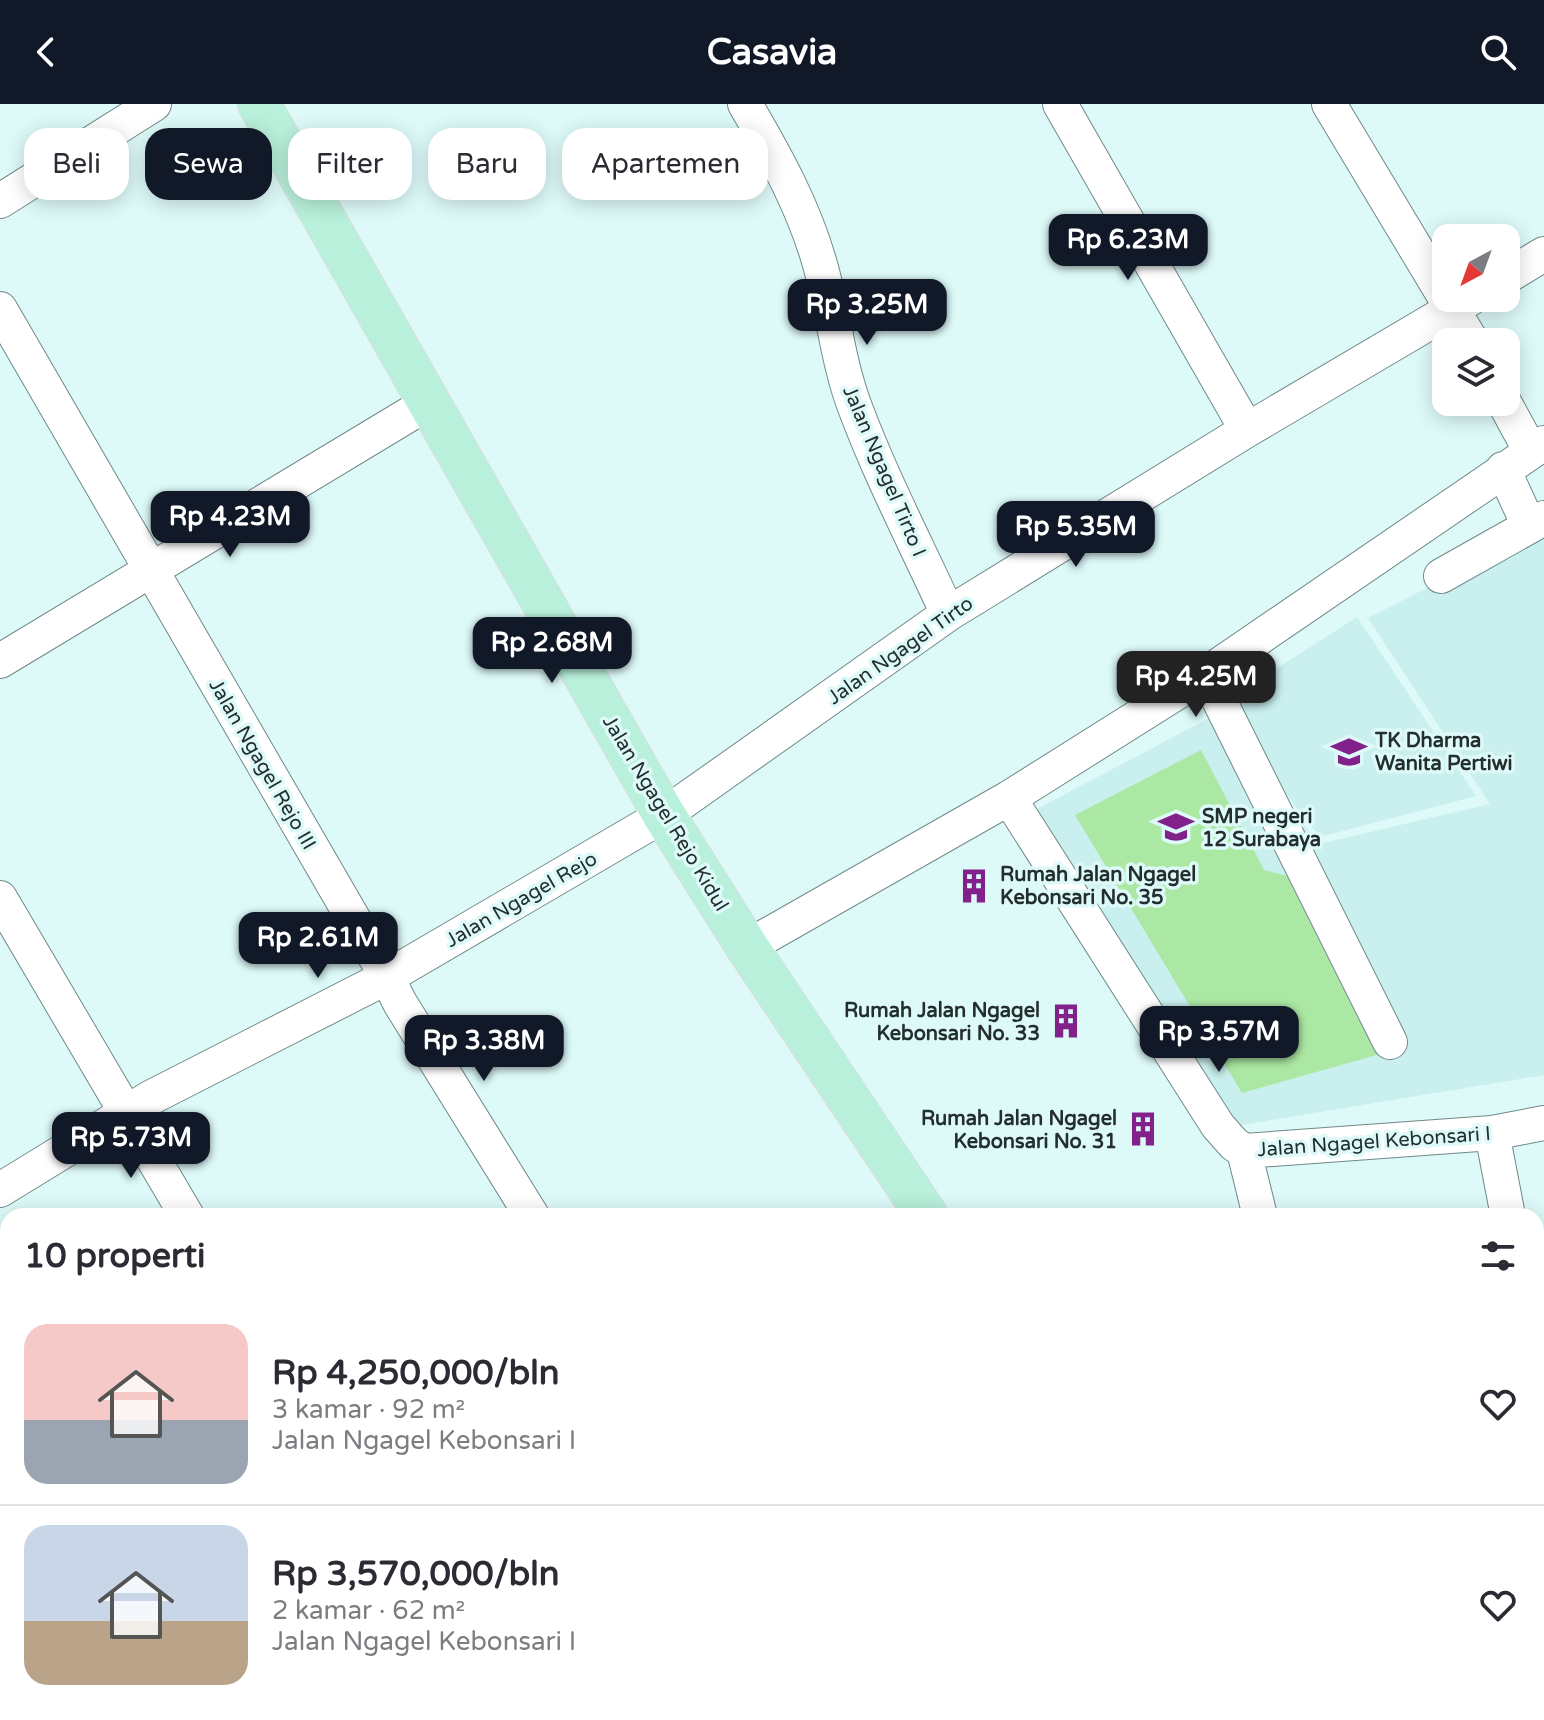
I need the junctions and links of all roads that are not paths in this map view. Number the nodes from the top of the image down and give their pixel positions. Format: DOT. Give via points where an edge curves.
graph roads {
  1 [pos="154,104"];
  2 [pos="259,104"];
  3 [pos="745,104"];
  4 [pos="1060,104"];
  5 [pos="1329,104"];
  6 [pos="0,201"];
  7 [pos="1544,254"];
  8 [pos="1432,259"];
  9 [pos="1520,269"];
  10 [pos="0,309"];
  11 [pos="1448,312"];
  12 [pos="428,403"];
  13 [pos="1510,416"];
  14 [pos="1247,430"];
  15 [pos="1526,454"];
  16 [pos="1536,522"];
  17 [pos="152,572"];
  18 [pos="1441,576"];
  19 [pos="948,614"];
  20 [pos="0,661"];
  21 [pos="1206,674"];
  22 [pos="1009,798"];
  23 [pos="664,815"];
  24 [pos="0,898"];
  25 [pos="747,947"];
  26 [pos="387,977"];
  27 [pos="1390,1042"];
  28 [pos="125,1113"];
  29 [pos="1544,1123"];
  30 [pos="1492,1133"];
  31 [pos="1244,1151"];
  32 [pos="0,1190"];
  33 [pos="182,1208"];
  34 [pos="527,1208"];
  35 [pos="922,1208"];
  36 [pos="1258,1208"];
  37 [pos="1506,1208"];
  1 -- 6 [label="street"];
  2 -- 12 [label="main road, Jalan Ngagel Rejo Kidul"];
  3 -- 19 [label="street, Jalan Ngagel Tirto I" via="807,223 856,411"];
  4 -- 14 [label="street"];
  5 -- 8 [label="street"];
  7 -- 9 [label="street"];
  10 -- 17 [label="street, Jalan Ngagel Rejo III"];
  11 -- 14 [label="street, Jalan Ngagel Tirto"];
  12 -- 17 [label="street"];
  12 -- 23 [label="main road, Jalan Ngagel Rejo Kidul"];
  13 -- 15 [label="street"];
  14 -- 19 [label="street, Jalan Ngagel Tirto"];
  15 -- 16 [label="street"];
  15 -- 21 [label="street"];
  16 -- 18 [label="street"];
  17 -- 20 [label="street"];
  17 -- 26 [label="street, Jalan Ngagel Rejo III"];
  19 -- 23 [label="street, Jalan Ngagel Tirto"];
  21 -- 22 [label="street"];
  21 -- 27 [label="street"];
  22 -- 25 [label="street"];
  22 -- 31 [label="street, Jalan Ngagel Kebonsari I" via="1218,1126"];
  23 -- 25 [label="main road, Jalan Ngagel Rejo Kidul"];
  23 -- 26 [label="street, Jalan Ngagel Rejo"];
  24 -- 28 [label="street"];
  25 -- 35 [label="main road, Jalan Ngagel Rejo Kidul"];
  26 -- 28 [label="street, Jalan Ngagel Rejo"];
  26 -- 34 [label="street, Jalan Ngagel Rejo III"];
  28 -- 32 [label="street, Jalan Ngagel Rejo"];
  28 -- 33 [label="street"];
  29 -- 30 [label="street, Jalan Ngagel Kebonsari I"];
  30 -- 31 [label="street, Jalan Ngagel Kebonsari I"];
  30 -- 37 [label="street"];
  31 -- 36 [label="street"];
}
